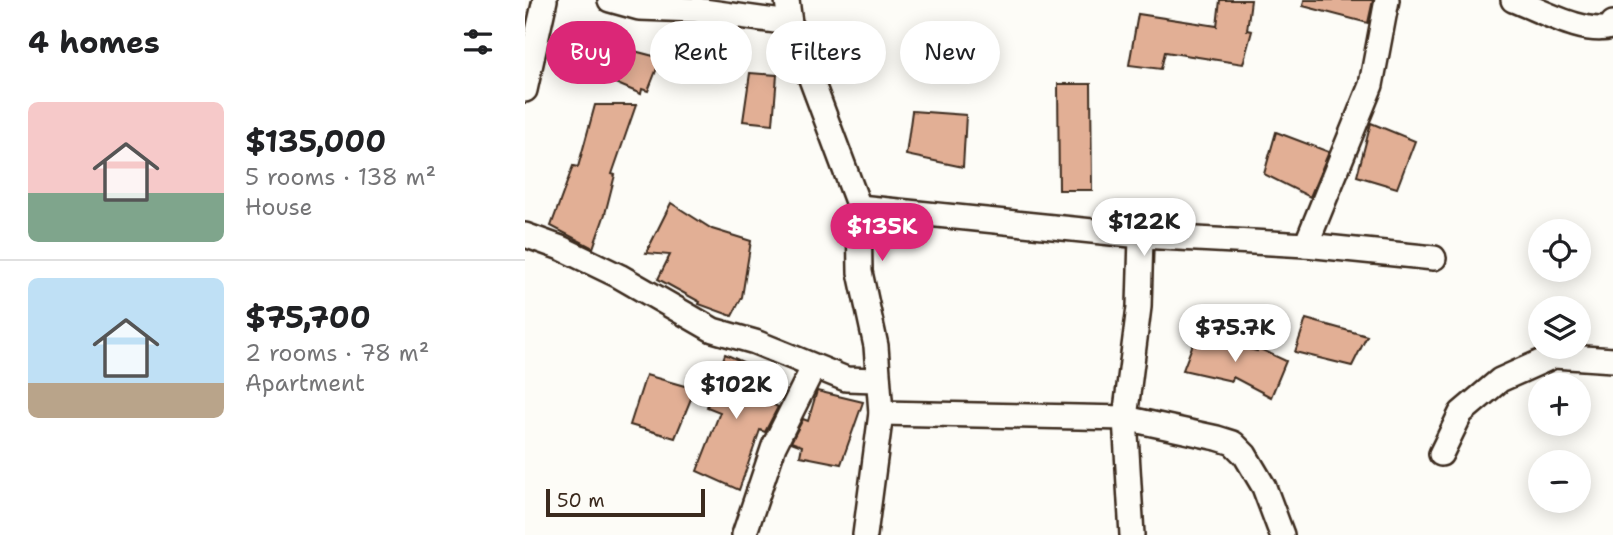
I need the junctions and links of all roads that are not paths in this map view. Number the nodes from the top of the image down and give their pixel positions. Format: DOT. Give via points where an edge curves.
graph roads {
  1 [pos="545,0"];
  2 [pos="610,0"];
  3 [pos="787,0"];
  4 [pos="1387,0"];
  5 [pos="1513,0"];
  6 [pos="776,21"];
  7 [pos="790,21"];
  8 [pos="1612,29"];
  9 [pos="813,84"];
  10 [pos="525,90"];
  11 [pos="859,206"];
  12 [pos="525,235"];
  13 [pos="1142,236"];
  14 [pos="1306,245"];
  15 [pos="1434,258"];
  16 [pos="1613,360"];
  17 [pos="813,368"];
  18 [pos="876,380"];
  19 [pos="881,413"];
  20 [pos="1125,418"];
  21 [pos="1441,454"];
  22 [pos="744,535"];
  23 [pos="865,535"];
  24 [pos="1132,535"];
  25 [pos="1282,535"];
  1 -- 10 [label="street"];
  2 -- 6 [label="street" via="639,8"];
  3 -- 7 [label="street"];
  4 -- 14 [label="street" via="1371,85"];
  5 -- 8 [label="street" via="1582,28"];
  9 -- 11 [label="street"];
  11 -- 13 [label="street"];
  11 -- 18 [label="street" via="860,272 876,346"];
  12 -- 17 [label="street" via="619,276 713,330 755,342"];
  13 -- 14 [label="street"];
  13 -- 20 [label="street" via="1139,307"];
  14 -- 15 [label="street"];
  16 -- 21 [label="street" via="1554,356 1500,380 1461,413"];
  17 -- 18 [label="street" via="846,379"];
  17 -- 22 [label="street" via="774,446"];
  18 -- 19 [label="street"];
  19 -- 20 [label="street"];
  19 -- 23 [label="street"];
  20 -- 24 [label="street"];
  20 -- 25 [label="street" via="1233,443 1263,487"];
}
